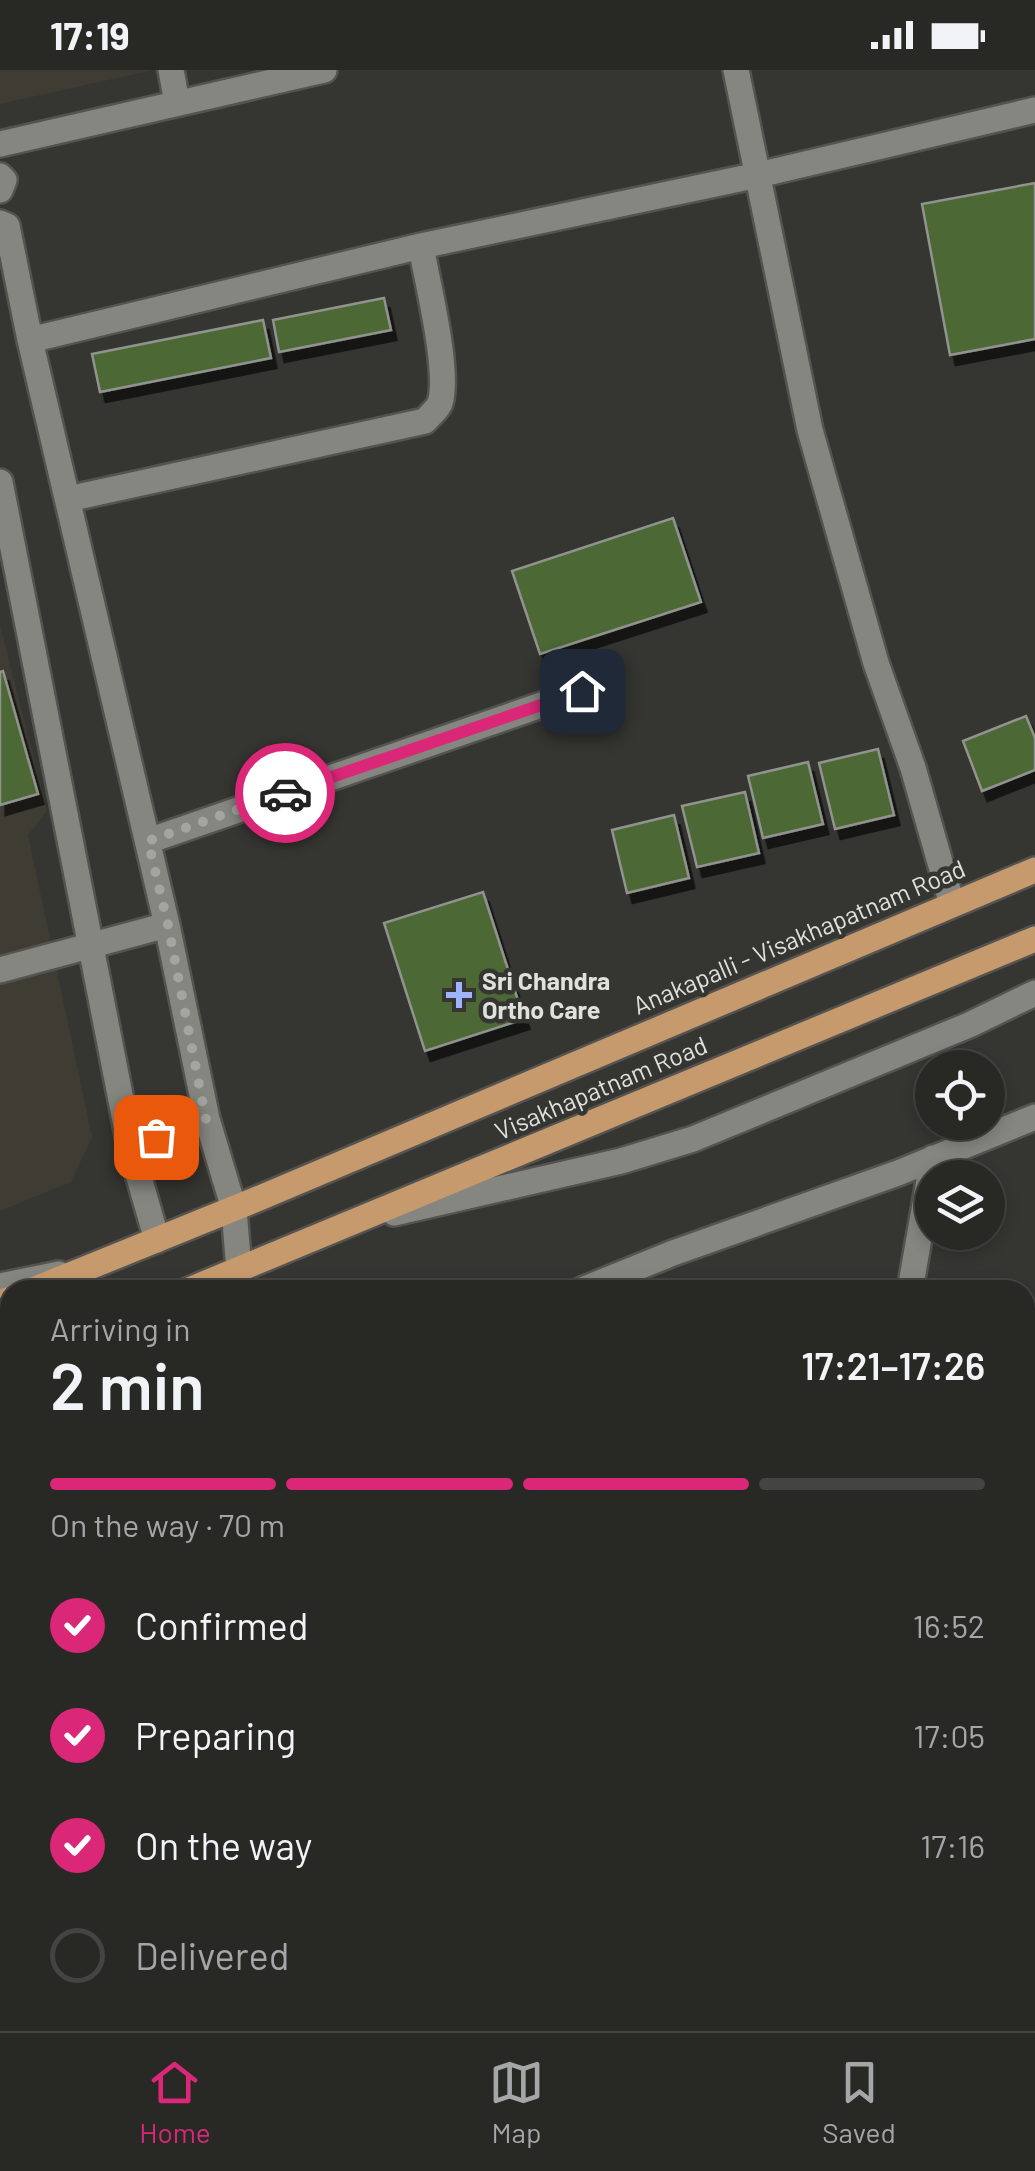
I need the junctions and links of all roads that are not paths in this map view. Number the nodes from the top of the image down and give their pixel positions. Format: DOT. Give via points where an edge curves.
graph roads {
  1 [pos="172,70"];
  2 [pos="324,70"];
  3 [pos="736,70"];
  4 [pos="270,76"];
  5 [pos="177,103"];
  6 [pos="1035,110"];
  7 [pos="0,144"];
  8 [pos="758,175"];
  9 [pos="0,176"];
  10 [pos="0,190"];
  11 [pos="0,222"];
  12 [pos="420,246"];
  13 [pos="30,340"];
  14 [pos="0,482"];
  15 [pos="68,499"];
  16 [pos="582,691"];
  17 [pos="148,841"];
  18 [pos="1035,870"];
  19 [pos="952,904"];
  20 [pos="168,925"];
  21 [pos="1035,939"];
  22 [pos="90,945"];
  23 [pos="0,970"];
  24 [pos="1035,994"];
  25 [pos="1035,1118"];
  26 [pos="206,1120"];
  27 [pos="130,1146"];
  28 [pos="933,1158"];
  29 [pos="234,1209"];
  30 [pos="355,1222"];
  31 [pos="157,1240"];
  32 [pos="87,1268"];
  33 [pos="239,1270"];
  34 [pos="29,1280"];
  35 [pos="58,1280"];
  36 [pos="214,1280"];
  37 [pos="607,1280"];
  38 [pos="912,1280"];
  1 -- 5 [label="street"];
  2 -- 4 [label="street"];
  3 -- 8 [label="street"];
  4 -- 5 [label="street"];
  5 -- 7 [label="street"];
  6 -- 8 [label="street"];
  8 -- 12 [label="street"];
  8 -- 19 [label="street" via="810,430"];
  9 -- 10 [label="street"];
  11 -- 13 [label="street" via="7,226"];
  12 -- 13 [label="street"];
  12 -- 15 [label="street" via="442,388 439,406 425,421"];
  13 -- 15 [label="street"];
  14 -- 22 [label="street"];
  15 -- 17 [label="street"];
  16 -- 17 [label="street"];
  17 -- 20 [label="street"];
  18 -- 19 [label="main road, Anakapalli - Visakhapatnam Road"];
  19 -- 29 [label="main road, Anakapalli - Visakhapatnam Road"];
  20 -- 22 [label="street"];
  20 -- 26 [label="street"];
  21 -- 30 [label="main road, Visakhapatnam Road"];
  22 -- 23 [label="street"];
  22 -- 27 [label="street"];
  24 -- 30 [label="street" via="694,1139"];
  25 -- 28 [label="street"];
  26 -- 27 [label="street"];
  26 -- 29 [label="street"];
  27 -- 31 [label="street"];
  28 -- 37 [label="street"];
  28 -- 38 [label="street"];
  29 -- 31 [label="main road, Anakapalli - Visakhapatnam Road"];
  29 -- 33 [label="street"];
  30 -- 33 [label="main road, Visakhapatnam Road"];
  31 -- 32 [label="main road, Anakapalli - Visakhapatnam Road"];
  32 -- 34 [label="street"];
  32 -- 35 [label="main road, Anakapalli - Visakhapatnam Road"];
  33 -- 36 [label="main road, Visakhapatnam Road"];
}
